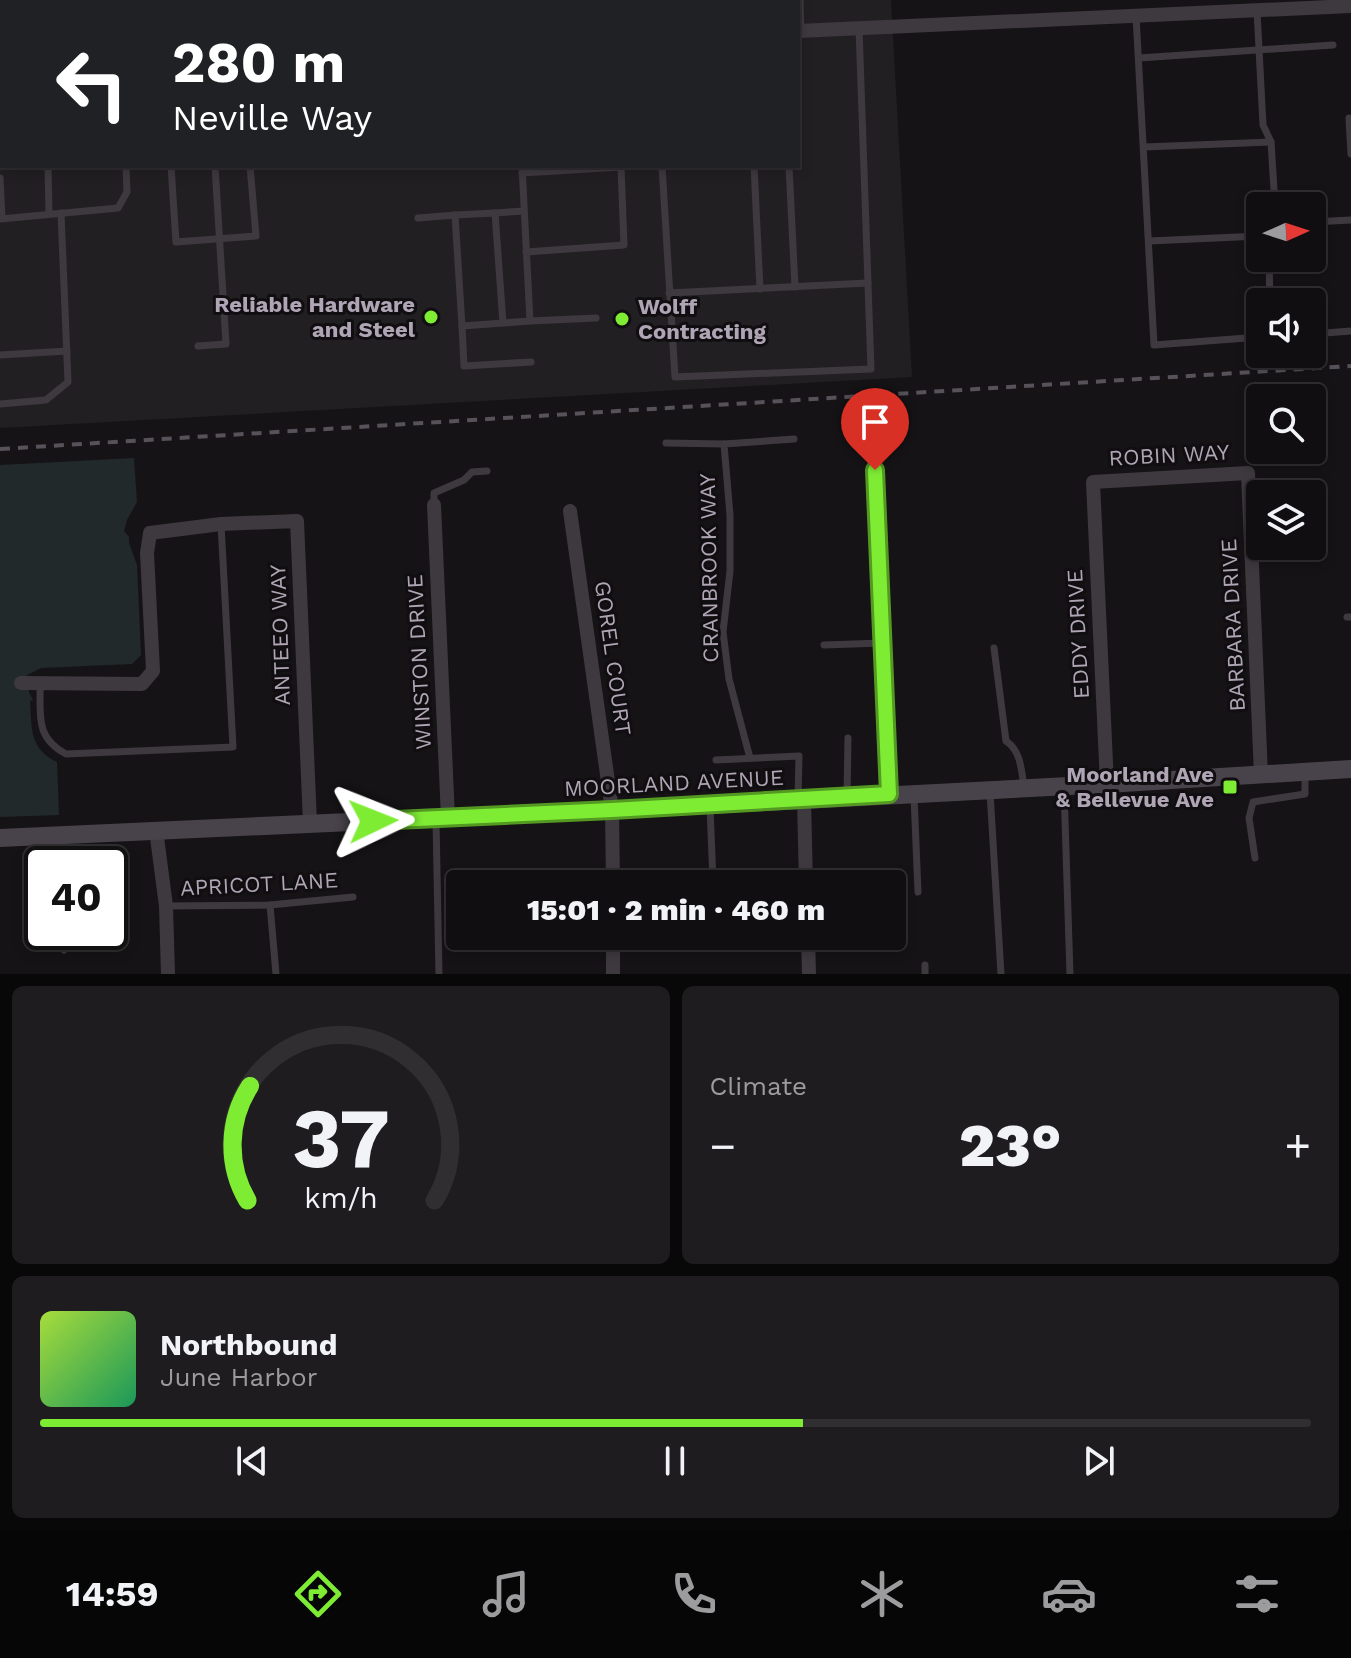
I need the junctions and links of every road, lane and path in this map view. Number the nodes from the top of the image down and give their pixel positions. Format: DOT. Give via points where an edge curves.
graph roads {
  1 [pos="1351,6"];
  2 [pos="1257,11"];
  3 [pos="1136,16"];
  4 [pos="859,28"];
  5 [pos="800,30"];
  6 [pos="1333,45"];
  7 [pos="1259,49"];
  8 [pos="1139,58"];
  9 [pos="1349,118"];
  10 [pos="1271,142"];
  11 [pos="1144,147"];
  12 [pos="1351,154"];
  13 [pos="48,168"];
  14 [pos="126,168"];
  15 [pos="171,168"];
  16 [pos="215,168"];
  17 [pos="250,168"];
  18 [pos="588,168"];
  19 [pos="621,168"];
  20 [pos="662,168"];
  21 [pos="754,168"];
  22 [pos="789,168"];
  23 [pos="522,170"];
  24 [pos="0,178"];
  25 [pos="1274,192"];
  26 [pos="524,211"];
  27 [pos="61,213"];
  28 [pos="495,213"];
  29 [pos="49,214"];
  30 [pos="455,215"];
  31 [pos="1,218"];
  32 [pos="418,218"];
  33 [pos="1351,220"];
  34 [pos="1326,221"];
  35 [pos="1246,237"];
  36 [pos="220,239"];
  37 [pos="1149,241"];
  38 [pos="526,252"];
  39 [pos="868,283"];
  40 [pos="795,287"];
  41 [pos="760,289"];
  42 [pos="669,293"];
  43 [pos="596,318"];
  44 [pos="530,321"];
  45 [pos="503,323"];
  46 [pos="462,326"];
  47 [pos="1351,331"];
  48 [pos="1326,333"];
  49 [pos="1246,338"];
  50 [pos="198,346"];
  51 [pos="67,351"];
  52 [pos="0,355"];
  53 [pos="531,362"];
  54 [pos="0,404"];
  55 [pos="794,439"];
  56 [pos="666,443"];
  57 [pos="724,444"];
  58 [pos="875,470"];
  59 [pos="487,471"];
  60 [pos="1248,473"];
  61 [pos="1093,482"];
  62 [pos="434,505"];
  63 [pos="570,511"];
  64 [pos="221,524"];
  65 [pos="882,643"];
  66 [pos="824,645"];
  67 [pos="994,648"];
  68 [pos="40,682"];
  69 [pos="21,683"];
  70 [pos="848,738"];
  71 [pos="750,758"];
  72 [pos="716,760"];
  73 [pos="1351,769"];
  74 [pos="1305,772"];
  75 [pos="1261,775"];
  76 [pos="1107,784"];
  77 [pos="1063,786"];
  78 [pos="1024,788"];
  79 [pos="990,790"];
  80 [pos="914,793"];
  81 [pos="889,794"];
  82 [pos="847,797"];
  83 [pos="801,800"];
  84 [pos="710,805"];
  85 [pos="612,810"];
  86 [pos="442,818"];
  87 [pos="310,823"];
  88 [pos="156,830"];
  89 [pos="55,836"];
  90 [pos="0,838"];
  91 [pos="57,846"];
  92 [pos="1255,858"];
  93 [pos="613,870"];
  94 [pos="713,870"];
  95 [pos="805,870"];
  96 [pos="918,892"];
  97 [pos="353,897"];
  98 [pos="270,905"];
  99 [pos="166,906"];
  100 [pos="613,950"];
  101 [pos="808,950"];
  102 [pos="168,974"];
  103 [pos="276,974"];
  104 [pos="439,974"];
  105 [pos="613,974"];
  106 [pos="809,974"];
  107 [pos="1001,974"];
  108 [pos="1070,974"];
  1 -- 2 [label="street"];
  2 -- 3 [label="street"];
  2 -- 7 [label="lane"];
  3 -- 4 [label="street"];
  3 -- 8 [label="lane"];
  4 -- 5 [label="street"];
  4 -- 39 [label="lane"];
  6 -- 7 [label="lane"];
  7 -- 8 [label="lane"];
  7 -- 10 [label="lane" via="1263,125"];
  8 -- 11 [label="lane"];
  9 -- 12 [label="lane"];
  10 -- 11 [label="lane"];
  10 -- 25 [label="lane"];
  11 -- 37 [label="lane"];
  13 -- 29 [label="lane"];
  14 -- 27 [label="lane" via="127,192 118,208"];
  15 -- 36 [label="lane" via="176,242"];
  16 -- 36 [label="lane"];
  17 -- 36 [label="lane" via="256,236"];
  18 -- 23 [label="lane"];
  19 -- 38 [label="lane" via="624,245"];
  20 -- 42 [label="lane"];
  21 -- 41 [label="lane"];
  22 -- 40 [label="lane"];
  23 -- 26 [label="lane"];
  24 -- 31 [label="lane"];
  26 -- 28 [label="lane"];
  26 -- 38 [label="lane"];
  27 -- 29 [label="lane"];
  27 -- 51 [label="lane"];
  28 -- 30 [label="lane"];
  28 -- 45 [label="lane"];
  29 -- 31 [label="lane"];
  30 -- 32 [label="lane"];
  30 -- 46 [label="lane"];
  33 -- 34 [label="lane"];
  35 -- 37 [label="lane"];
  36 -- 50 [label="lane" via="226,344"];
  37 -- 49 [label="lane" via="1154,345"];
  38 -- 44 [label="lane"];
  39 -- 40 [label="lane"];
  39 -- 42 [label="lane" via="871,369 675,377"];
  40 -- 41 [label="lane"];
  41 -- 42 [label="lane"];
  43 -- 44 [label="lane"];
  44 -- 45 [label="lane"];
  45 -- 46 [label="lane"];
  46 -- 53 [label="lane" via="464,366"];
  47 -- 48 [label="lane"];
  51 -- 52 [label="lane"];
  51 -- 54 [label="lane" via="68,382 46,400"];
  55 -- 57 [label="lane, CRANBROOK WAY"];
  56 -- 57 [label="lane"];
  57 -- 71 [label="lane, CRANBROOK WAY" via="730,571 723,632"];
  58 -- 65 [label="street"];
  59 -- 62 [label="lane" via="472,472 434,493"];
  60 -- 61 [label="street, ROBIN WAY"];
  60 -- 75 [label="street, BARBARA DRIVE"];
  61 -- 76 [label="street, EDDY DRIVE"];
  62 -- 86 [label="street, WINSTON DRIVE"];
  63 -- 85 [label="street, GOREL COURT"];
  64 -- 68 [label="street" via="150,533 153,671 142,684"];
  64 -- 68 [label="lane" via="233,747 66,754 52,746 41,727"];
  64 -- 87 [label="street, ANTEEO WAY" via="297,521"];
  65 -- 66 [label="lane"];
  65 -- 81 [label="street"];
  67 -- 78 [label="lane" via="1006,741 1019,757"];
  68 -- 69 [label="street"];
  70 -- 82 [label="lane"];
  71 -- 72 [label="lane"];
  71 -- 83 [label="lane" via="799,756"];
  73 -- 74 [label="street, MOORLAND AVENUE"];
  74 -- 75 [label="street, MOORLAND AVENUE"];
  74 -- 92 [label="lane" via="1305,794 1253,802 1249,818"];
  75 -- 76 [label="street, MOORLAND AVENUE"];
  76 -- 77 [label="street, MOORLAND AVENUE"];
  77 -- 78 [label="street, MOORLAND AVENUE"];
  77 -- 108 [label="lane"];
  78 -- 79 [label="street, MOORLAND AVENUE"];
  79 -- 80 [label="street, MOORLAND AVENUE"];
  79 -- 107 [label="lane"];
  80 -- 81 [label="street, MOORLAND AVENUE"];
  80 -- 96 [label="lane"];
  81 -- 82 [label="street, MOORLAND AVENUE"];
  82 -- 83 [label="street, MOORLAND AVENUE"];
  83 -- 84 [label="street, MOORLAND AVENUE"];
  83 -- 95 [label="street"];
  84 -- 85 [label="street, MOORLAND AVENUE"];
  84 -- 94 [label="lane"];
  85 -- 86 [label="street, MOORLAND AVENUE"];
  85 -- 93 [label="street, GOREL COURT"];
  86 -- 87 [label="street, MOORLAND AVENUE"];
  86 -- 104 [label="lane"];
  87 -- 88 [label="street, MOORLAND AVENUE"];
  88 -- 89 [label="street, MOORLAND AVENUE"];
  88 -- 99 [label="street"];
  89 -- 90 [label="street, MOORLAND AVENUE"];
  89 -- 91 [label="lane"];
  97 -- 98 [label="lane, APRICOT LANE"];
  98 -- 99 [label="lane, APRICOT LANE"];
  98 -- 103 [label="lane"];
  99 -- 102 [label="street"];
  100 -- 105 [label="street"];
  101 -- 106 [label="street"];
}
